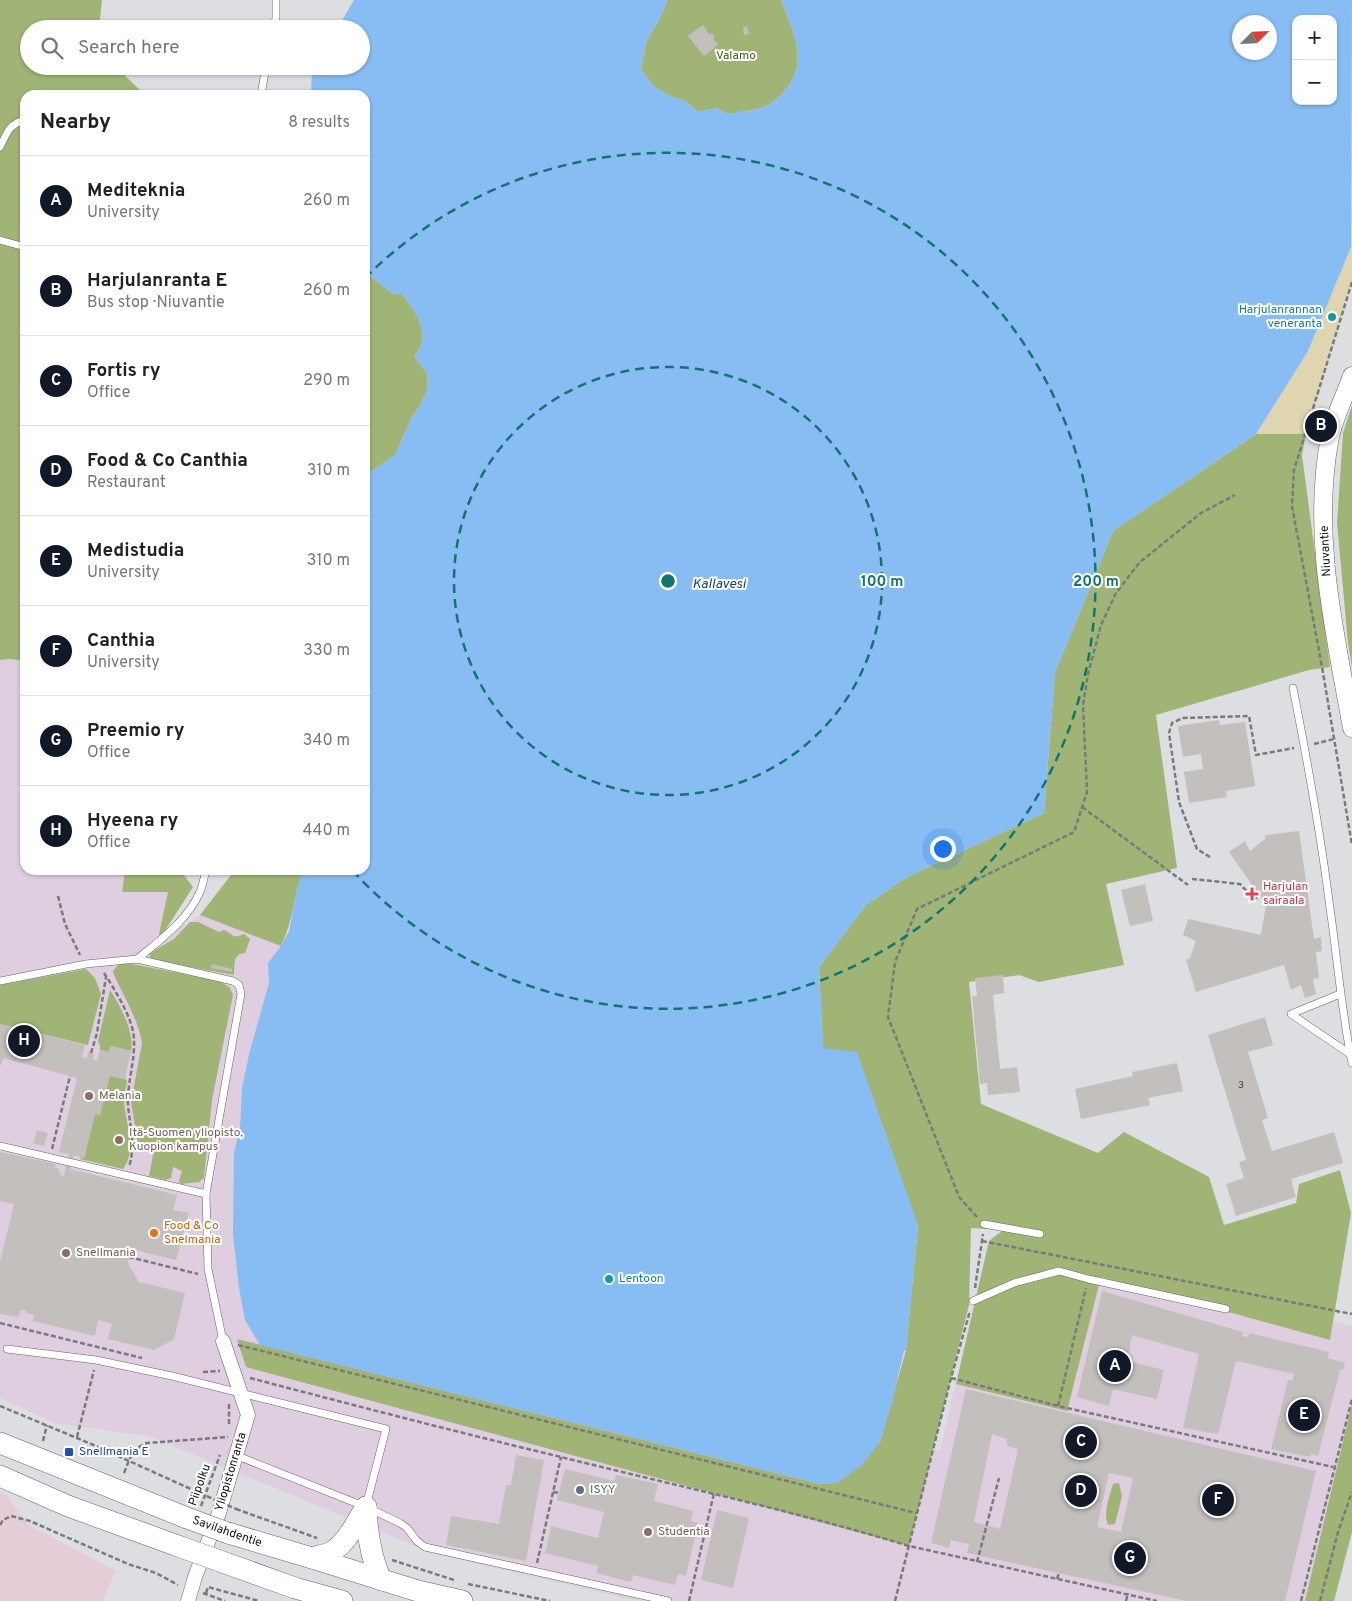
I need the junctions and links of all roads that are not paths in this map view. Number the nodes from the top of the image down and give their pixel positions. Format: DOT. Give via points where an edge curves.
graph roads {
  1 [pos="276,0"];
  2 [pos="276,20"];
  3 [pos="264,75"];
  4 [pos="261,90"];
  5 [pos="20,121"];
  6 [pos="0,147"];
  7 [pos="0,240"];
  8 [pos="20,246"];
  9 [pos="1352,376"];
  10 [pos="1293,688"];
  11 [pos="1352,728"];
  12 [pos="205,875"];
  13 [pos="137,959"];
  14 [pos="0,981"];
  15 [pos="1340,994"];
  16 [pos="1350,1054"];
  17 [pos="1352,1063"];
  18 [pos="0,1146"];
  19 [pos="206,1194"];
  20 [pos="984,1224"];
  21 [pos="1040,1234"];
  22 [pos="972,1301"];
  23 [pos="1226,1309"];
  24 [pos="223,1341"];
  25 [pos="7,1348"];
  26 [pos="234,1392"];
  27 [pos="0,1442"];
  28 [pos="228,1454"];
  29 [pos="0,1476"];
  30 [pos="366,1507"];
  31 [pos="312,1558"];
  32 [pos="381,1580"];
  33 [pos="182,1597"];
  34 [pos="342,1601"];
  35 [pos="462,1601"];
  36 [pos="668,1601"];
  1 -- 2 [label="lane"];
  3 -- 4 [label="lane"];
  5 -- 6 [label="lane" via="8,131"];
  7 -- 8 [label="lane"];
  9 -- 11 [label="street, Niuvantie" via="1331,435 1326,471 1324,542 1330,604"];
  10 -- 15 [label="lane" via="1330,902"];
  12 -- 13 [label="lane" via="189,912"];
  13 -- 14 [label="lane"];
  13 -- 19 [label="lane" via="239,985 241,994"];
  15 -- 16 [label="lane"];
  15 -- 16 [label="lane" via="1291,1014"];
  16 -- 17 [label="lane"];
  18 -- 19 [label="lane"];
  19 -- 24 [label="lane" via="208,1269"];
  20 -- 21 [label="lane"];
  22 -- 23 [label="lane" via="1014,1283 1058,1270"];
  24 -- 26 [label="street, Yliopistonranta" via="233,1374"];
  25 -- 26 [label="lane" via="96,1360"];
  26 -- 28 [label="street, Yliopistonranta" via="248,1415"];
  26 -- 30 [label="lane" via="386,1429"];
  27 -- 31 [label="main road, Savilahdentie, bridge" via="194,1513 228,1534"];
  28 -- 30 [label="lane"];
  28 -- 33 [label="street, Yliopistonranta" via="219,1513 195,1577"];
  29 -- 34 [label="main road, bridge" via="68,1506 295,1588"];
  30 -- 31 [label="main road" via="350,1535 340,1545 330,1553"];
  30 -- 32 [label="main road" via="367,1536"];
  30 -- 36 [label="lane" via="400,1523 425,1547"];
  31 -- 32 [label="main road, Savilahdentie"];
  32 -- 35 [label="main road, Savilahdentie"];
}
